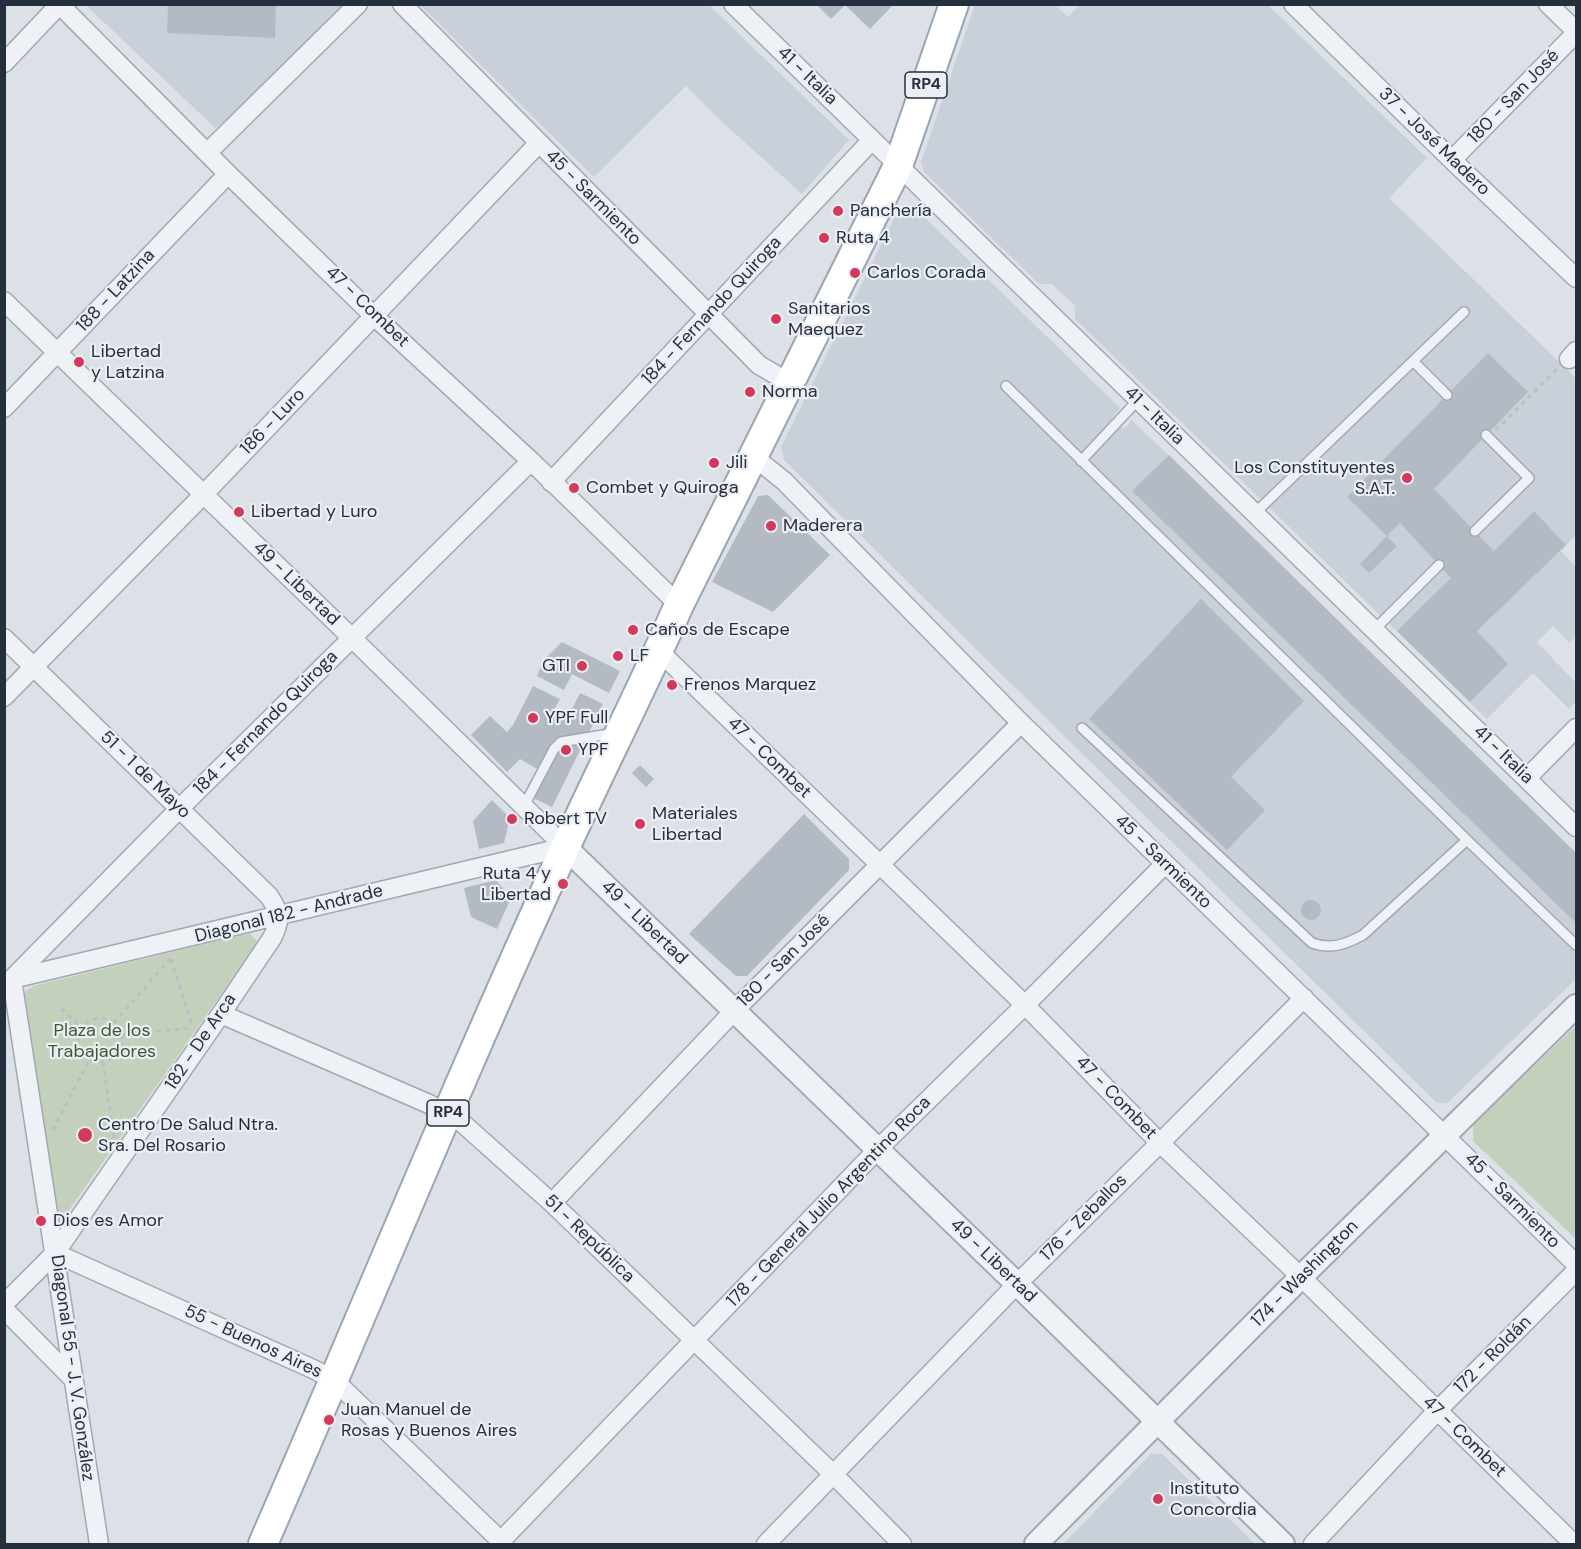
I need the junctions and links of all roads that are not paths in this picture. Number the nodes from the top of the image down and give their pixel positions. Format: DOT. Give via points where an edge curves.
graph roads {
  1 [pos="358,4"];
  2 [pos="402,4"];
  3 [pos="733,4"];
  4 [pos="954,4"];
  5 [pos="1548,4"];
  6 [pos="59,5"];
  7 [pos="1295,5"];
  8 [pos="1576,32"];
  9 [pos="4,63"];
  10 [pos="872,140"];
  11 [pos="538,144"];
  12 [pos="207,153"];
  13 [pos="1452,160"];
  14 [pos="898,166"];
  15 [pos="228,174"];
  16 [pos="1576,279"];
  17 [pos="4,301"];
  18 [pos="1464,312"];
  19 [pos="709,315"];
  20 [pos="374,316"];
  21 [pos="58,353"];
  22 [pos="1413,361"];
  23 [pos="790,383"];
  24 [pos="1006,386"];
  25 [pos="1447,395"];
  26 [pos="1138,400"];
  27 [pos="4,408"];
  28 [pos="1487,436"];
  29 [pos="754,457"];
  30 [pos="531,461"];
  31 [pos="1081,461"];
  32 [pos="551,482"];
  33 [pos="204,494"];
  34 [pos="1254,514"];
  35 [pos="1475,531"];
  36 [pos="1439,565"];
  37 [pos="680,605"];
  38 [pos="1374,630"];
  39 [pos="4,638"];
  40 [pos="352,638"];
  41 [pos="659,651"];
  42 [pos="33,667"];
  43 [pos="4,697"];
  44 [pos="1020,723"];
  45 [pos="1082,728"];
  46 [pos="1576,728"];
  47 [pos="620,732"];
  48 [pos="1527,778"];
  49 [pos="524,806"];
  50 [pos="180,808"];
  51 [pos="1576,827"];
  52 [pos="1467,840"];
  53 [pos="565,847"];
  54 [pos="879,864"];
  55 [pos="1165,864"];
  56 [pos="278,916"];
  57 [pos="1576,945"];
  58 [pos="7,979"];
  59 [pos="1304,998"];
  60 [pos="1025,1005"];
  61 [pos="735,1010"];
  62 [pos="1575,1012"];
  63 [pos="221,1014"];
  64 [pos="448,1113"];
  65 [pos="1445,1134"];
  66 [pos="1160,1143"];
  67 [pos="878,1149"];
  68 [pos="552,1203"];
  69 [pos="55,1253"];
  70 [pos="1576,1264"];
  71 [pos="1576,1271"];
  72 [pos="1301,1277"];
  73 [pos="1017,1284"];
  74 [pos="4,1304"];
  75 [pos="4,1309"];
  76 [pos="695,1340"];
  77 [pos="73,1379"];
  78 [pos="334,1380"];
  79 [pos="1437,1411"];
  80 [pos="1157,1422"];
  81 [pos="833,1474"];
  82 [pos="501,1544"];
  83 [pos="99,1545"];
  84 [pos="263,1545"];
  85 [pos="766,1545"];
  86 [pos="902,1545"];
  87 [pos="1036,1545"];
  88 [pos="1283,1545"];
  89 [pos="1313,1545"];
  90 [pos="1574,1545"];
  1 -- 12 [label="street"];
  2 -- 11 [label="street, 45 - Sarmiento"];
  3 -- 10 [label="street, 41 - Italia"];
  4 -- 14 [label="main road, RP4"];
  5 -- 8 [label="street"];
  6 -- 9 [label="street"];
  6 -- 12 [label="street, 47 - Combet"];
  7 -- 13 [label="street, 37 - José Madero"];
  8 -- 13 [label="street, 180 - San José"];
  10 -- 14 [label="street, 41 - Italia"];
  10 -- 19 [label="street, 184 - Fernando Quiroga"];
  11 -- 19 [label="street, 45 - Sarmiento"];
  11 -- 20 [label="street, 186 - Luro"];
  12 -- 15 [label="street, 47 - Combet"];
  13 -- 16 [label="street, 37 - José Madero"];
  14 -- 23 [label="main road, RP4"];
  14 -- 26 [label="street, 41 - Italia"];
  15 -- 20 [label="street, 47 - Combet"];
  15 -- 21 [label="street, 188 - Latzina"];
  17 -- 21 [label="street, 49 - Libertad"];
  18 -- 22 [label="lane"];
  19 -- 23 [label="street, 45 - Sarmiento" via="759,364"];
  19 -- 32 [label="street, 184 - Fernando Quiroga"];
  20 -- 30 [label="street, 47 - Combet"];
  20 -- 33 [label="street, 186 - Luro"];
  21 -- 27 [label="street, 188 - Latzina"];
  21 -- 33 [label="street, 49 - Libertad"];
  22 -- 25 [label="lane"];
  22 -- 34 [label="lane"];
  23 -- 29 [label="main road, RP4"];
  24 -- 31 [label="lane"];
  26 -- 31 [label="lane"];
  26 -- 34 [label="street, 41 - Italia"];
  28 -- 35 [label="lane" via="1529,478"];
  29 -- 37 [label="main road, RP4"];
  29 -- 44 [label="street, 45 - Sarmiento" via="784,481"];
  30 -- 32 [label="street, 47 - Combet"];
  30 -- 40 [label="street, 184 - Fernando Quiroga"];
  31 -- 52 [label="lane"];
  32 -- 37 [label="street, 47 - Combet"];
  33 -- 40 [label="street, 49 - Libertad"];
  33 -- 42 [label="street, 186 - Luro"];
  34 -- 38 [label="street, 41 - Italia"];
  36 -- 38 [label="lane"];
  37 -- 41 [label="main road, RP4"];
  38 -- 48 [label="street, 41 - Italia"];
  39 -- 42 [label="street, 51 - 1 de Mayo"];
  40 -- 49 [label="street, 49 - Libertad"];
  40 -- 50 [label="street, 184 - Fernando Quiroga"];
  41 -- 47 [label="main road, RP4"];
  41 -- 54 [label="street, 47 - Combet"];
  42 -- 43 [label="street, 186 - Luro"];
  42 -- 50 [label="street, 51 - 1 de Mayo"];
  44 -- 54 [label="street, 180 - San José"];
  44 -- 55 [label="street, 45 - Sarmiento"];
  45 -- 52 [label="lane" via="1312,943 1322,946 1348,943 1363,935"];
  46 -- 48 [label="street"];
  47 -- 49 [label="lane" via="561,742"];
  47 -- 53 [label="main road, RP4"];
  48 -- 51 [label="street, 41 - Italia"];
  49 -- 53 [label="street, 49 - Libertad"];
  50 -- 56 [label="street, 51 - 1 de Mayo" via="269,896"];
  50 -- 58 [label="street, 184 - Fernando Quiroga"];
  52 -- 57 [label="lane"];
  53 -- 56 [label="street, Diagonal 182 - Andrade"];
  53 -- 61 [label="street, 49 - Libertad"];
  53 -- 64 [label="main road, RP4"];
  54 -- 60 [label="street, 47 - Combet"];
  54 -- 61 [label="street, 180 - San José"];
  55 -- 59 [label="street, 45 - Sarmiento"];
  55 -- 60 [label="street, 178 - General Julio Argentino Roca"];
  56 -- 58 [label="street, Diagonal 182 - Andrade"];
  56 -- 63 [label="street, 182 - De Arca" via="272,938"];
  58 -- 69 [label="street, Diagonal 55 - J. V. González"];
  59 -- 65 [label="street, 45 - Sarmiento"];
  59 -- 66 [label="street, 176 - Zeballos"];
  60 -- 66 [label="street, 47 - Combet"];
  60 -- 67 [label="street, 178 - General Julio Argentino Roca"];
  61 -- 67 [label="street, 49 - Libertad"];
  61 -- 68 [label="street, 180 - San José"];
  62 -- 65 [label="street, 174 - Washington"];
  63 -- 64 [label="street, 51 - República"];
  63 -- 69 [label="street, 182 - De Arca"];
  64 -- 68 [label="street, 51 - República"];
  64 -- 78 [label="main road, RP4"];
  65 -- 70 [label="street, 45 - Sarmiento"];
  65 -- 72 [label="street, 174 - Washington"];
  66 -- 72 [label="street, 47 - Combet"];
  66 -- 73 [label="street, 176 - Zeballos"];
  67 -- 73 [label="street, 49 - Libertad"];
  67 -- 76 [label="street, 178 - General Julio Argentino Roca"];
  68 -- 76 [label="street, 51 - República"];
  69 -- 74 [label="street, 182 - De Arca"];
  69 -- 77 [label="street, Diagonal 55 - J. V. González"];
  69 -- 78 [label="street, 55 - Buenos Aires"];
  71 -- 79 [label="street, 172 - Roldán"];
  72 -- 79 [label="street, 47 - Combet"];
  72 -- 80 [label="street, 174 - Washington"];
  73 -- 80 [label="street, 49 - Libertad"];
  73 -- 81 [label="street, 176 - Zeballos"];
  75 -- 77 [label="street"];
  76 -- 81 [label="street, 51 - República"];
  76 -- 82 [label="street, 178 - General Julio Argentino Roca"];
  77 -- 83 [label="street, Diagonal 55 - J. V. González"];
  78 -- 82 [label="street, 55 - Buenos Aires"];
  78 -- 84 [label="main road, RP4"];
  79 -- 89 [label="street, 172 - Roldán"];
  79 -- 90 [label="street, 47 - Combet"];
  80 -- 87 [label="street, 174 - Washington"];
  80 -- 88 [label="street, 49 - Libertad"];
  81 -- 85 [label="street, 176 - Zeballos"];
  81 -- 86 [label="street, 51 - República"];
}
